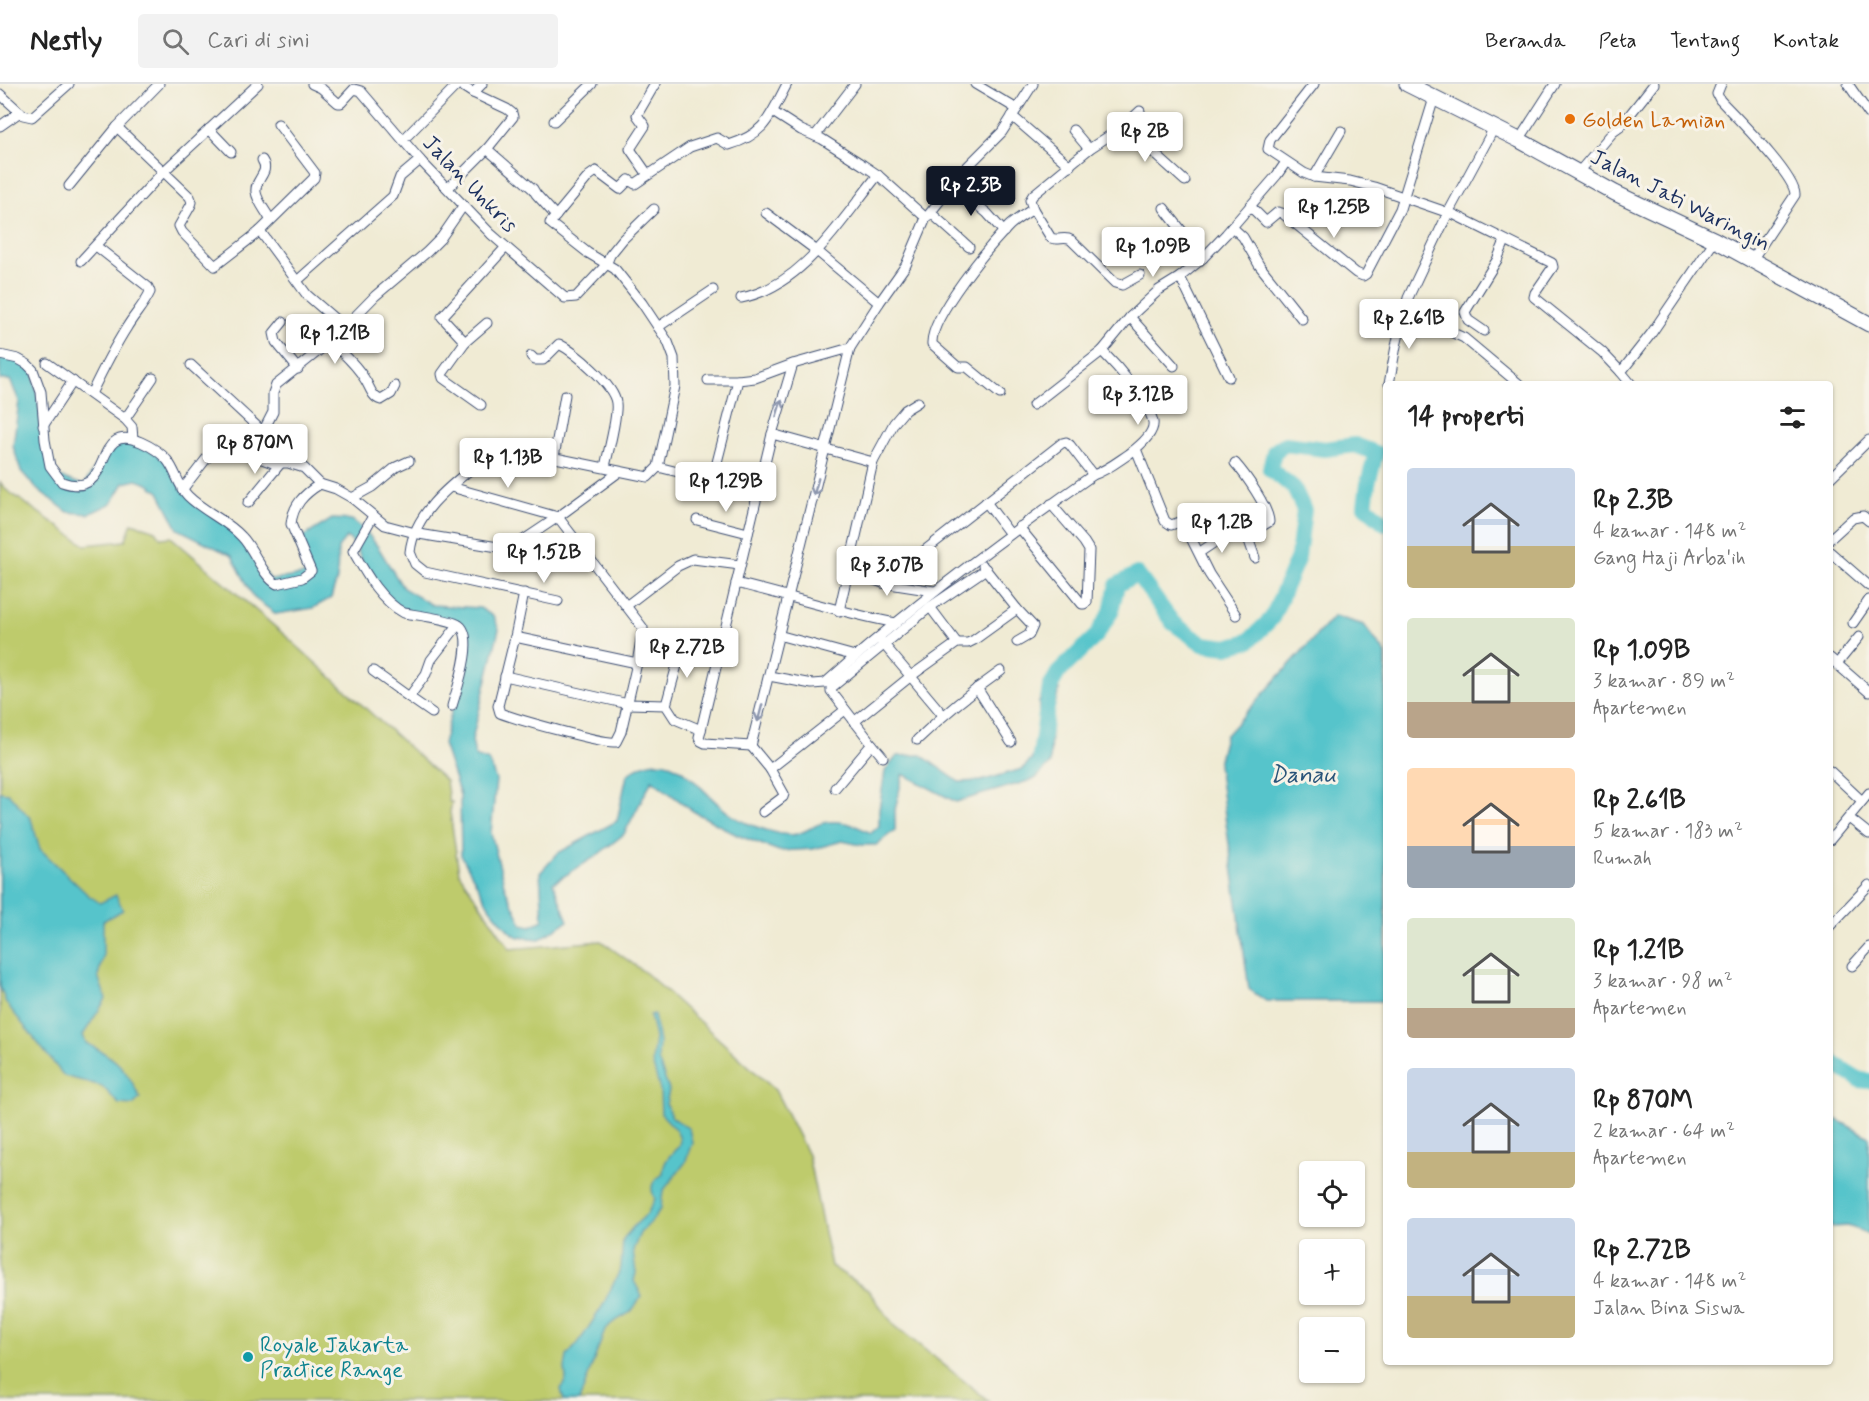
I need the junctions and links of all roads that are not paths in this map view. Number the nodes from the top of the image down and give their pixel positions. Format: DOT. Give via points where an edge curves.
graph roads {
  1 [pos="69,84"];
  2 [pos="258,84"];
  3 [pos="312,84"];
  4 [pos="459,84"];
  5 [pos="482,84"];
  6 [pos="592,84"];
  7 [pos="656,84"];
  8 [pos="787,84"];
  9 [pos="855,84"];
  10 [pos="975,84"];
  11 [pos="1033,84"];
  12 [pos="1314,84"];
  13 [pos="1407,84"];
  14 [pos="1555,84"];
  15 [pos="1654,84"];
  16 [pos="1721,84"];
  17 [pos="1848,84"];
  18 [pos="155,86"];
  19 [pos="473,93"];
  20 [pos="0,94"];
  21 [pos="1434,98"];
  22 [pos="1140,111"];
  23 [pos="20,112"];
  24 [pos="773,112"];
  25 [pos="1014,113"];
  26 [pos="1869,114"];
  27 [pos="554,121"];
  28 [pos="278,124"];
  29 [pos="0,126"];
  30 [pos="1124,126"];
  31 [pos="117,127"];
  32 [pos="1494,128"];
  33 [pos="209,129"];
  34 [pos="1073,130"];
  35 [pos="1341,131"];
  36 [pos="408,135"];
  37 [pos="815,136"];
  38 [pos="1519,140"];
  39 [pos="487,149"];
  40 [pos="1089,149"];
  41 [pos="231,152"];
  42 [pos="262,160"];
  43 [pos="420,160"];
  44 [pos="1286,162"];
  45 [pos="1070,166"];
  46 [pos="164,172"];
  47 [pos="1578,172"];
  48 [pos="650,173"];
  49 [pos="878,175"];
  50 [pos="1314,177"];
  51 [pos="1185,181"];
  52 [pos="952,185"];
  53 [pos="69,186"];
  54 [pos="448,188"];
  55 [pos="1402,198"];
  56 [pos="463,206"];
  57 [pos="1250,206"];
  58 [pos="1164,207"];
  59 [pos="1033,208"];
  60 [pos="654,209"];
  61 [pos="766,213"];
  62 [pos="1448,213"];
  63 [pos="556,216"];
  64 [pos="929,216"];
  65 [pos="270,219"];
  66 [pos="1232,227"];
  67 [pos="260,231"];
  68 [pos="1004,232"];
  69 [pos="1715,240"];
  70 [pos="1505,241"];
  71 [pos="96,246"];
  72 [pos="506,247"];
  73 [pos="969,247"];
  74 [pos="817,251"];
  75 [pos="1203,258"];
  76 [pos="1752,260"];
  77 [pos="81,261"];
  78 [pos="606,265"];
  79 [pos="1140,275"];
  80 [pos="1180,277"];
  81 [pos="297,281"];
  82 [pos="713,290"];
  83 [pos="741,298"];
  84 [pos="879,303"];
  85 [pos="1405,311"];
  86 [pos="1130,317"];
  87 [pos="1302,319"];
  88 [pos="283,322"];
  89 [pos="487,323"];
  90 [pos="1869,324"];
  91 [pos="344,327"];
  92 [pos="658,327"];
  93 [pos="1484,331"];
  94 [pos="331,341"];
  95 [pos="465,342"];
  96 [pos="850,348"];
  97 [pos="1102,351"];
  98 [pos="0,355"];
  99 [pos="531,356"];
  100 [pos="46,363"];
  101 [pos="793,364"];
  102 [pos="191,365"];
  103 [pos="1174,366"];
  104 [pos="298,369"];
  105 [pos="1622,372"];
  106 [pos="1229,377"];
  107 [pos="153,378"];
  108 [pos="708,380"];
  109 [pos="738,380"];
  110 [pos="73,381"];
  111 [pos="1390,381"];
  112 [pos="1515,381"];
  113 [pos="1629,381"];
  114 [pos="395,386"];
  115 [pos="91,394"];
  116 [pos="1000,394"];
  117 [pos="565,395"];
  118 [pos="918,402"];
  119 [pos="481,405"];
  120 [pos="1033,405"];
  121 [pos="125,419"];
  122 [pos="43,426"];
  123 [pos="262,431"];
  124 [pos="772,434"];
  125 [pos="133,440"];
  126 [pos="1869,440"];
  127 [pos="826,449"];
  128 [pos="1136,449"];
  129 [pos="250,455"];
  130 [pos="554,457"];
  131 [pos="409,462"];
  132 [pos="873,462"];
  133 [pos="1235,463"];
  134 [pos="280,464"];
  135 [pos="605,467"];
  136 [pos="658,467"];
  137 [pos="619,472"];
  138 [pos="1092,475"];
  139 [pos="1833,475"];
  140 [pos="712,482"];
  141 [pos="320,484"];
  142 [pos="451,487"];
  143 [pos="182,490"];
  144 [pos="758,492"];
  145 [pos="352,498"];
  146 [pos="986,502"];
  147 [pos="248,503"];
  148 [pos="1051,504"];
  149 [pos="373,516"];
  150 [pos="558,517"];
  151 [pos="697,520"];
  152 [pos="1869,521"];
  153 [pos="1019,527"];
  154 [pos="415,533"];
  155 [pos="748,533"];
  156 [pos="1010,534"];
  157 [pos="1247,535"];
  158 [pos="1833,536"];
  159 [pos="1200,552"];
  160 [pos="1833,555"];
  161 [pos="978,557"];
  162 [pos="1255,558"];
  163 [pos="740,565"];
  164 [pos="986,569"];
  165 [pos="848,571"];
  166 [pos="736,583"];
  167 [pos="883,583"];
  168 [pos="1869,586"];
  169 [pos="934,591"];
  170 [pos="524,593"];
  171 [pos="788,595"];
  172 [pos="1869,600"];
  173 [pos="558,601"];
  174 [pos="626,606"];
  175 [pos="930,607"];
  176 [pos="1017,609"];
  177 [pos="839,610"];
  178 [pos="1236,615"];
  179 [pos="896,623"];
  180 [pos="1853,623"];
  181 [pos="458,625"];
  182 [pos="778,635"];
  183 [pos="515,637"];
  184 [pos="1858,637"];
  185 [pos="882,641"];
  186 [pos="1017,642"];
  187 [pos="957,643"];
  188 [pos="682,647"];
  189 [pos="855,656"];
  190 [pos="1834,661"];
  191 [pos="637,663"];
  192 [pos="373,671"];
  193 [pos="1001,671"];
  194 [pos="505,676"];
  195 [pos="769,676"];
  196 [pos="911,676"];
  197 [pos="977,688"];
  198 [pos="1869,692"];
  199 [pos="409,697"];
  200 [pos="627,704"];
  201 [pos="666,705"];
  202 [pos="452,706"];
  203 [pos="845,710"];
  204 [pos="432,713"];
  205 [pos="943,715"];
  206 [pos="854,722"];
  207 [pos="701,730"];
  208 [pos="917,740"];
  209 [pos="1011,742"];
  210 [pos="872,744"];
  211 [pos="751,746"];
  212 [pos="883,757"];
  213 [pos="770,769"];
  214 [pos="1833,774"];
  215 [pos="835,788"];
  216 [pos="1869,793"];
  217 [pos="1862,801"];
  218 [pos="764,812"];
  219 [pos="1849,818"];
  220 [pos="1869,834"];
  221 [pos="1833,837"];
  222 [pos="1869,885"];
  223 [pos="1833,923"];
  224 [pos="1869,947"];
  225 [pos="1852,966"];
  1 -- 23 [label="street" via="32,117"];
  2 -- 33 [label="street"];
  3 -- 43 [label="street, Jalan Unkris" via="338,103 354,89 361,91"];
  4 -- 19 [label="street"];
  4 -- 36 [label="street"];
  5 -- 19 [label="street"];
  6 -- 27 [label="street"];
  7 -- 48 [label="street" via="638,115 645,126 630,149"];
  8 -- 24 [label="street"];
  9 -- 37 [label="street"];
  10 -- 25 [label="street"];
  11 -- 25 [label="street"];
  12 -- 44 [label="street" via="1270,140 1268,149"];
  13 -- 21 [label="main road, Jalan Jati Waringin"];
  14 -- 38 [label="street"];
  15 -- 47 [label="street"];
  16 -- 76 [label="street" via="1717,94 1720,100 1795,188 1795,195"];
  17 -- 26 [label="street"];
  18 -- 31 [label="street"];
  19 -- 39 [label="street" via="512,113 513,117"];
  20 -- 23 [label="street"];
  21 -- 32 [label="main road, Jalan Jati Waringin"];
  21 -- 55 [label="street"];
  22 -- 30 [label="street"];
  23 -- 29 [label="street"];
  24 -- 37 [label="street"];
  24 -- 48 [label="street" via="745,140 728,145 717,138 690,147"];
  25 -- 45 [label="street"];
  25 -- 52 [label="street" via="1002,132"];
  28 -- 65 [label="street" via="315,173 310,183"];
  30 -- 40 [label="street"];
  30 -- 51 [label="street"];
  31 -- 46 [label="street"];
  31 -- 53 [label="street"];
  32 -- 38 [label="main road, Jalan Jati Waringin"];
  32 -- 62 [label="street"];
  33 -- 41 [label="street"];
  33 -- 46 [label="street"];
  34 -- 40 [label="street"];
  35 -- 50 [label="street"];
  37 -- 49 [label="street"];
  38 -- 47 [label="main road, Jalan Jati Waringin"];
  39 -- 54 [label="street"];
  39 -- 63 [label="street" via="533,189"];
  40 -- 45 [label="street"];
  42 -- 65 [label="street" via="265,171 256,194"];
  43 -- 54 [label="street, Jalan Unkris"];
  43 -- 81 [label="street" via="400,177 393,196"];
  44 -- 50 [label="street"];
  44 -- 57 [label="street"];
  45 -- 59 [label="street" via="1033,195"];
  46 -- 67 [label="street" via="190,197 191,205 179,226 212,264 218,264"];
  46 -- 71 [label="street"];
  47 -- 69 [label="main road, Jalan Jati Waringin"];
  48 -- 63 [label="street" via="635,184 626,181 620,189 596,171"];
  49 -- 64 [label="street"];
  49 -- 74 [label="street"];
  50 -- 55 [label="street" via="1350,181"];
  52 -- 64 [label="street"];
  52 -- 68 [label="street"];
  54 -- 56 [label="street, Jalan Unkris"];
  55 -- 57 [label="street" via="1400,209 1363,276 1282,213 1266,222"];
  55 -- 62 [label="street"];
  56 -- 72 [label="street, Jalan Unkris"];
  56 -- 91 [label="street" via="441,238"];
  57 -- 66 [label="street"];
  58 -- 75 [label="street"];
  59 -- 68 [label="street"];
  59 -- 79 [label="street" via="1052,238 1071,240 1115,283 1122,285"];
  60 -- 78 [label="street, Jalan Unkris" via="615,248"];
  61 -- 74 [label="street"];
  62 -- 70 [label="street"];
  62 -- 85 [label="street"];
  63 -- 78 [label="street" via="550,223"];
  64 -- 73 [label="street"];
  64 -- 84 [label="street" via="906,265"];
  65 -- 67 [label="street"];
  66 -- 75 [label="street"];
  66 -- 87 [label="street"];
  67 -- 81 [label="street"];
  68 -- 116 [label="street" via="965,280 937,324 931,343 958,367 967,367"];
  69 -- 76 [label="main road, Jalan Jati Waringin"];
  69 -- 105 [label="street"];
  70 -- 93 [label="street" via="1465,312 1468,320"];
  70 -- 105 [label="street" via="1552,263 1534,297"];
  71 -- 77 [label="street"];
  71 -- 115 [label="street" via="150,292 111,353"];
  72 -- 78 [label="street, Jalan Unkris" via="565,298 576,297"];
  72 -- 95 [label="street" via="442,317"];
  74 -- 83 [label="street" via="772,286"];
  74 -- 84 [label="street"];
  75 -- 80 [label="street"];
  76 -- 90 [label="main road, Jalan Jati Waringin"];
  78 -- 92 [label="street" via="624,279"];
  80 -- 86 [label="street"];
  80 -- 106 [label="street"];
  81 -- 91 [label="street" via="307,295"];
  82 -- 92 [label="street"];
  84 -- 96 [label="street"];
  85 -- 111 [label="street"];
  85 -- 112 [label="street" via="1464,338"];
  86 -- 97 [label="street"];
  86 -- 103 [label="street"];
  88 -- 104 [label="street" via="274,338"];
  89 -- 95 [label="street"];
  91 -- 94 [label="street"];
  92 -- 136 [label="street" via="674,358 676,377"];
  94 -- 104 [label="street"];
  94 -- 114 [label="street" via="364,377 378,400 391,394"];
  95 -- 119 [label="street" via="443,378"];
  96 -- 101 [label="street"];
  96 -- 127 [label="street"];
  97 -- 120 [label="street"];
  97 -- 128 [label="street" via="1139,396 1153,422"];
  98 -- 122 [label="street" via="18,359 33,370 41,392"];
  99 -- 135 [label="street" via="543,360 559,344 592,370 614,396 616,408"];
  100 -- 110 [label="street"];
  101 -- 109 [label="street"];
  124 -- 101 [label="street, one-way"];
  102 -- 123 [label="street"];
  104 -- 123 [label="street" via="273,389 273,412"];
  105 -- 113 [label="street"];
  107 -- 121 [label="street"];
  108 -- 109 [label="street"];
  109 -- 140 [label="street"];
  110 -- 115 [label="street"];
  110 -- 122 [label="street"];
  115 -- 121 [label="street"];
  117 -- 130 [label="street"];
  118 -- 132 [label="street" via="894,423"];
  121 -- 125 [label="street" via="132,427"];
  122 -- 125 [label="street" via="50,466 62,482 69,484 90,482 108,447 124,439"];
  123 -- 129 [label="street"];
  124 -- 127 [label="street"];
  124 -- 144 [label="street"];
  125 -- 143 [label="street" via="168,461"];
  126 -- 139 [label="street"];
  127 -- 132 [label="street"];
  127 -- 171 [label="street, one-way"];
  128 -- 138 [label="street"];
  128 -- 159 [label="street" via="1166,521 1171,525 1182,522"];
  129 -- 134 [label="street"];
  129 -- 143 [label="street" via="230,440 220,441"];
  130 -- 135 [label="street"];
  130 -- 142 [label="street" via="502,447"];
  131 -- 145 [label="street"];
  132 -- 165 [label="street"];
  133 -- 157 [label="street" via="1269,516 1266,525"];
  134 -- 141 [label="street" via="304,468"];
  134 -- 147 [label="street"];
  135 -- 137 [label="street"];
  136 -- 137 [label="street" via="648,477"];
  136 -- 140 [label="street"];
  137 -- 150 [label="street"];
  138 -- 146 [label="street" via="1065,442"];
  138 -- 148 [label="street"];
  140 -- 144 [label="street"];
  141 -- 143 [label="street" via="298,502 291,524 311,571 302,578 277,584 244,538"];
  141 -- 145 [label="street"];
  142 -- 150 [label="street"];
  142 -- 154 [label="street" via="424,515"];
  144 -- 155 [label="street"];
  145 -- 149 [label="street"];
  146 -- 156 [label="street"];
  146 -- 167 [label="street"];
  148 -- 153 [label="street"];
  148 -- 153 [label="street" via="1089,550 1087,602 1082,604"];
  149 -- 154 [label="street" via="385,525"];
  149 -- 181 [label="street" via="353,551 370,580 388,602 404,613"];
  150 -- 154 [label="street" via="510,549"];
  150 -- 174 [label="street"];
  151 -- 155 [label="street"];
  152 -- 158 [label="street" via="1857,516"];
  153 -- 156 [label="street"];
  154 -- 170 [label="street" via="410,552 415,564 425,572"];
  155 -- 163 [label="street"];
  156 -- 161 [label="street"];
  157 -- 159 [label="street" via="1236,527"];
  157 -- 162 [label="street"];
  159 -- 178 [label="street" via="1209,574"];
  160 -- 168 [label="street"];
  161 -- 164 [label="street"];
  161 -- 169 [label="street"];
  163 -- 166 [label="street"];
  163 -- 174 [label="street" via="693,559"];
  164 -- 175 [label="street"];
  164 -- 176 [label="street"];
  165 -- 167 [label="street"];
  165 -- 177 [label="street"];
  166 -- 171 [label="street"];
  166 -- 207 [label="street"];
  167 -- 169 [label="street"];
  169 -- 179 [label="street"];
  170 -- 173 [label="street"];
  170 -- 183 [label="street"];
  171 -- 177 [label="street"];
  171 -- 182 [label="street"];
  172 -- 180 [label="street"];
  174 -- 191 [label="street" via="643,628"];
  175 -- 185 [label="street"];
  175 -- 187 [label="street"];
  176 -- 186 [label="street" via="1034,628"];
  176 -- 187 [label="street" via="974,640"];
  177 -- 179 [label="street"];
  179 -- 185 [label="street"];
  181 -- 199 [label="street"];
  181 -- 202 [label="street" via="467,642"];
  182 -- 189 [label="street"];
  182 -- 195 [label="street"];
  183 -- 191 [label="street"];
  183 -- 194 [label="street"];
  184 -- 190 [label="street"];
  185 -- 189 [label="street"];
  185 -- 196 [label="street"];
  185 -- 203 [label="street" via="831,688"];
  187 -- 196 [label="street"];
  188 -- 201 [label="street"];
  189 -- 195 [label="street" via="825,683"];
  190 -- 198 [label="street"];
  191 -- 200 [label="street"];
  192 -- 199 [label="street"];
  193 -- 197 [label="street"];
  194 -- 200 [label="street"];
  194 -- 200 [label="street" via="498,706 503,714 612,743 621,732"];
  195 -- 211 [label="street, one-way"];
  196 -- 205 [label="street"];
  196 -- 206 [label="street"];
  197 -- 205 [label="street"];
  197 -- 209 [label="street"];
  199 -- 204 [label="street"];
  200 -- 201 [label="street"];
  201 -- 207 [label="street" via="675,719"];
  203 -- 206 [label="street"];
  203 -- 213 [label="street"];
  205 -- 208 [label="street"];
  206 -- 210 [label="street"];
  207 -- 211 [label="street" via="699,737 705,743"];
  210 -- 212 [label="street"];
  210 -- 215 [label="street"];
  211 -- 213 [label="street"];
  213 -- 218 [label="street" via="784,794"];
  214 -- 217 [label="street"];
  216 -- 217 [label="street"];
  217 -- 219 [label="street"];
  219 -- 220 [label="street"];
  219 -- 221 [label="street"];
  222 -- 223 [label="street"];
  224 -- 225 [label="street"];
}
